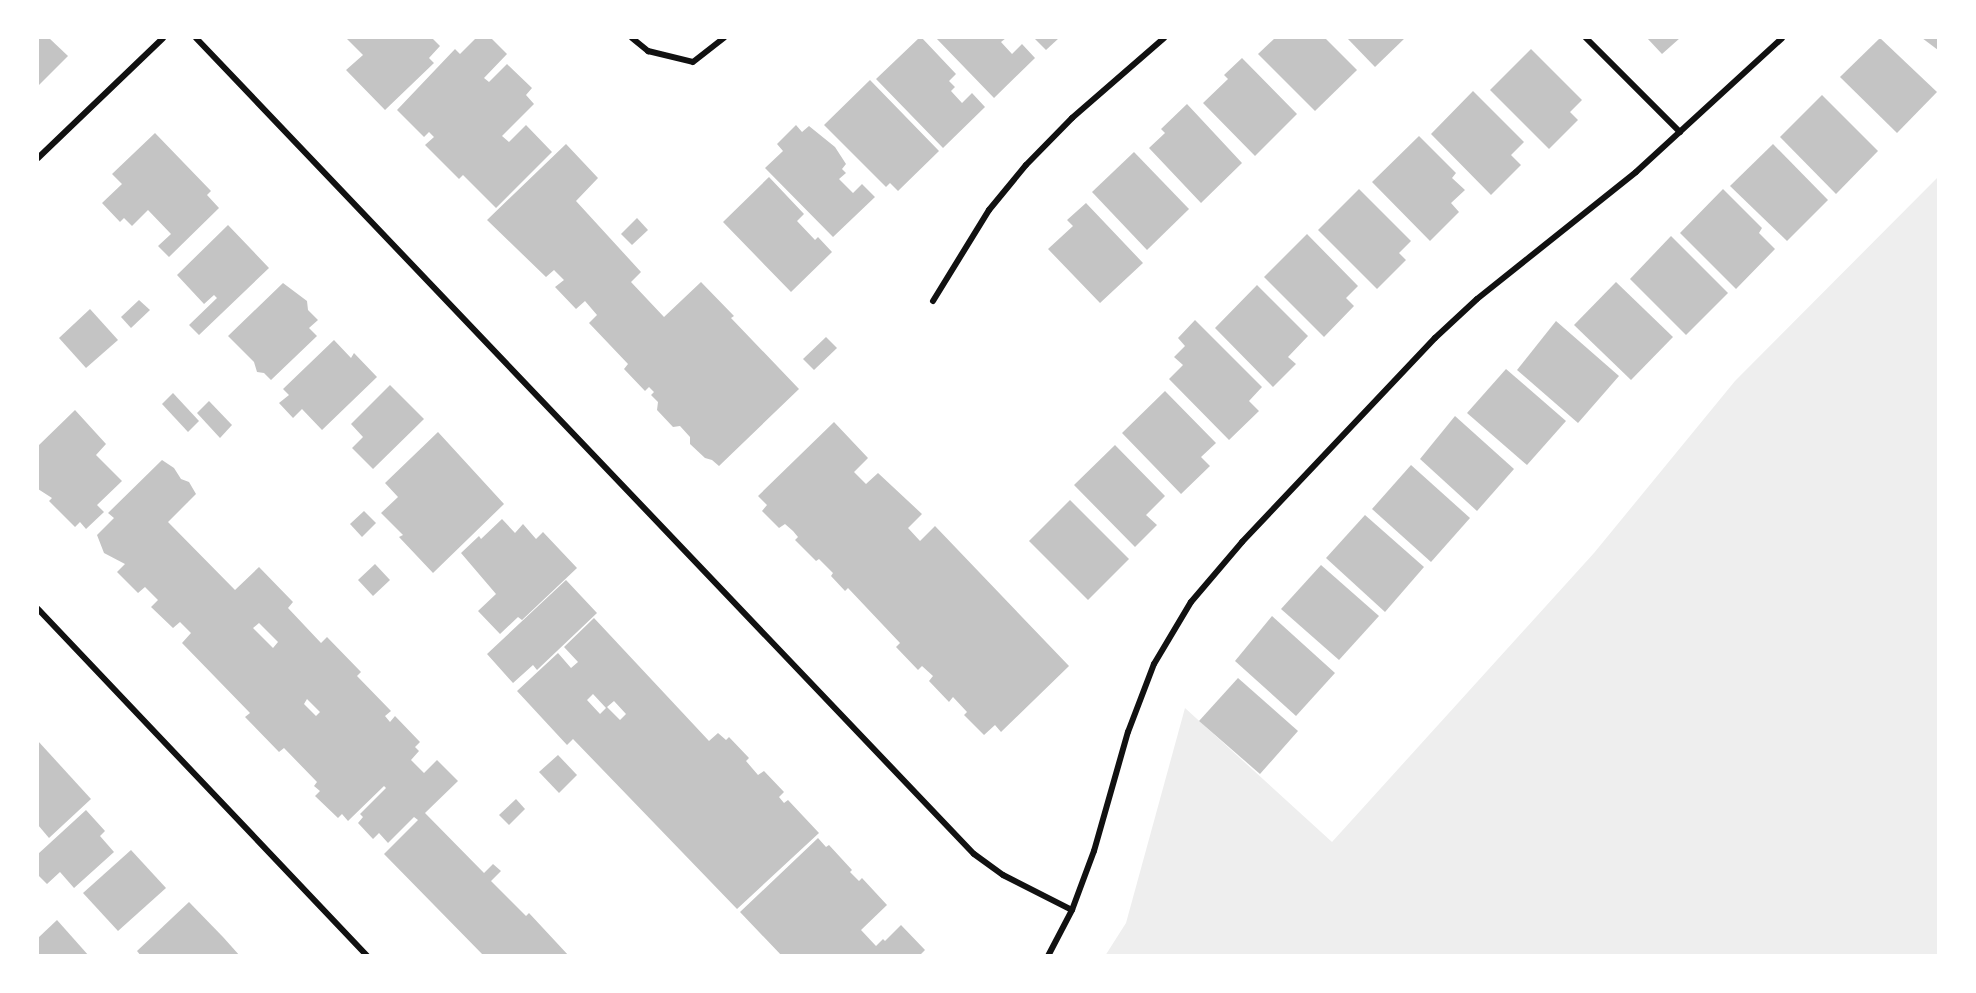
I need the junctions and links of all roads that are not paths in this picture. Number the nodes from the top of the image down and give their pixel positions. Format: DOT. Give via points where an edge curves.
graph roads {
  1 [pos="163,38"];
  2 [pos="196,38"];
  3 [pos="632,38"];
  4 [pos="724,38"];
  5 [pos="1164,38"];
  6 [pos="1586,38"];
  7 [pos="1782,38"];
  8 [pos="1680,132"];
  9 [pos="38,158"];
  10 [pos="933,301"];
  11 [pos="38,609"];
  12 [pos="1072,910"];
  13 [pos="367,956"];
  14 [pos="1048,956"];
  1 -- 9 [label="street"];
  2 -- 12 [label="street" via="974,854 1003,875"];
  3 -- 4 [label="street" via="648,51 693,62"];
  5 -- 10 [label="street" via="1072,118 1026,165 989,210"];
  6 -- 8 [label="street"];
  7 -- 8 [label="street"];
  8 -- 12 [label="street" via="1435,338 1242,542 1191,602 1154,664 1131,722 1094,851"];
  11 -- 13 [label="street"];
  12 -- 14 [label="street"];
}
